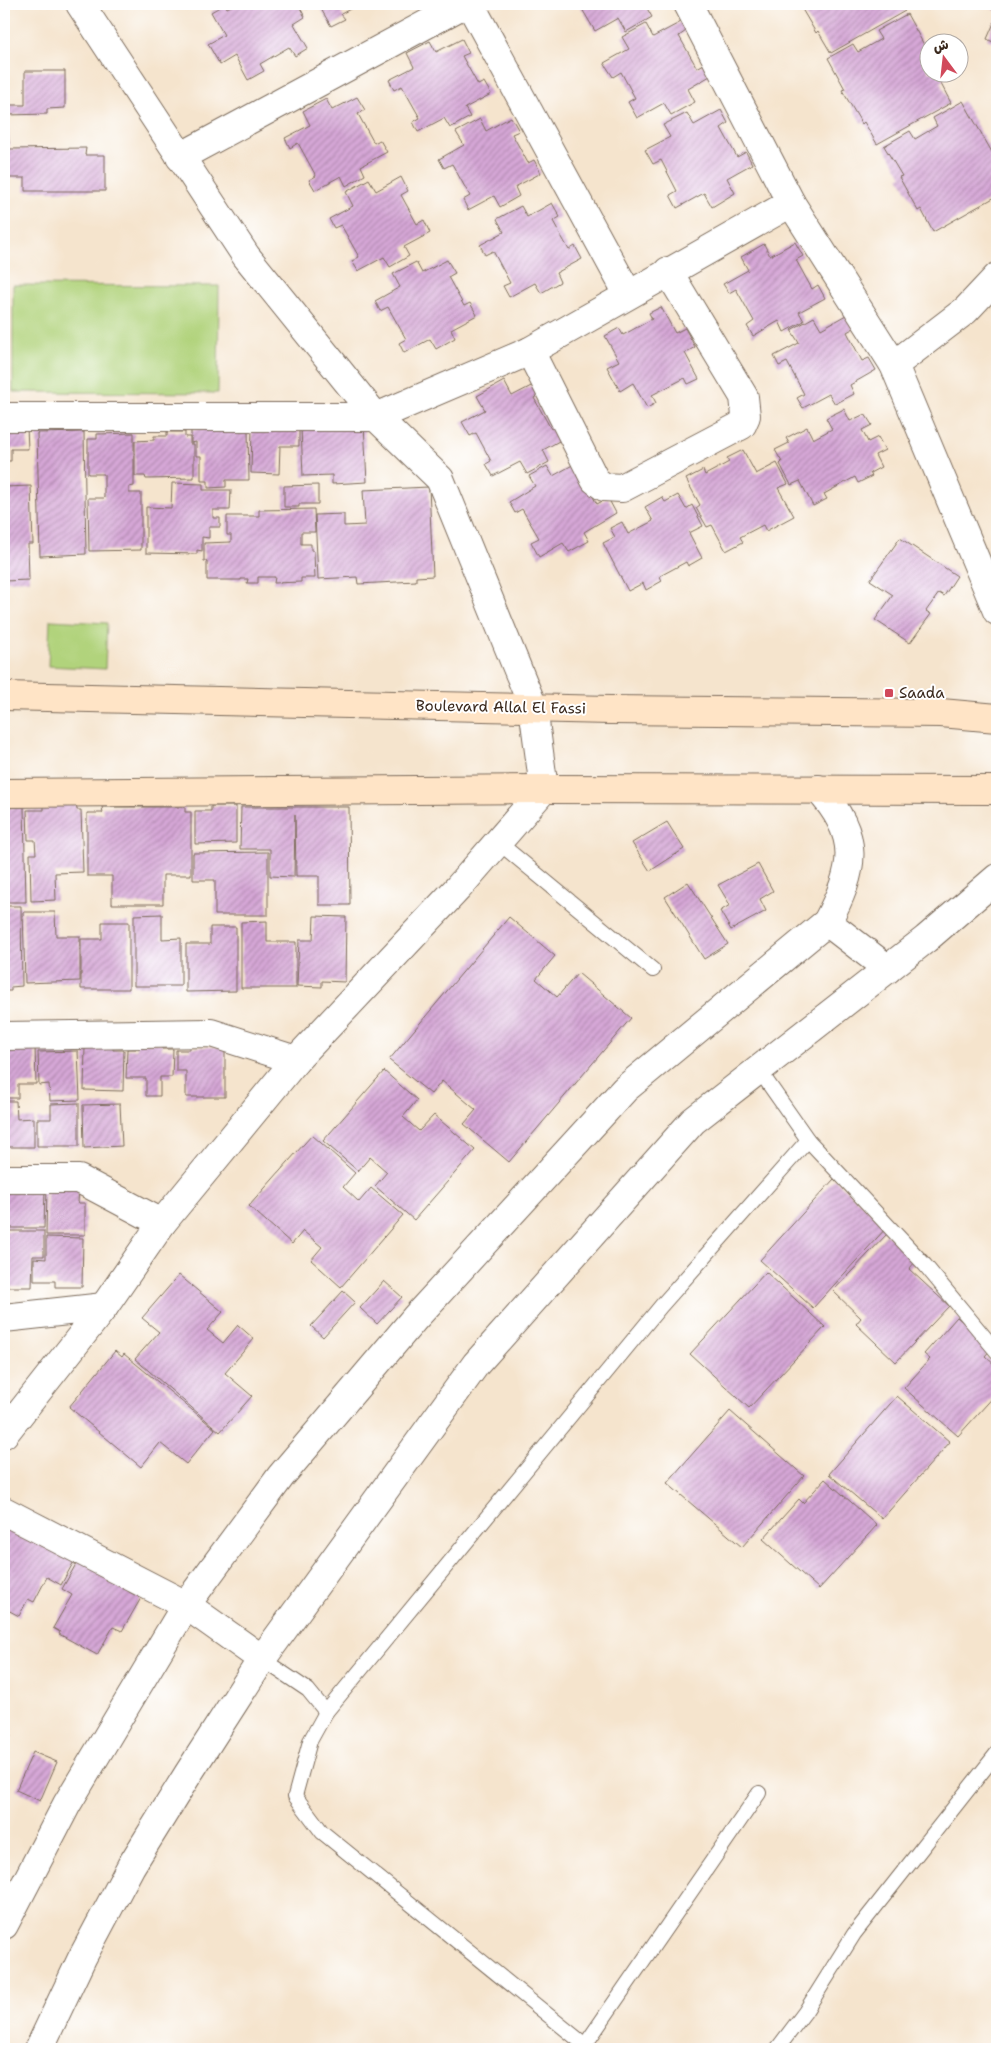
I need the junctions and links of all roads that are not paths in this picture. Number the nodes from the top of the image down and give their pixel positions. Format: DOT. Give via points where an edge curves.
graph roads {
  1 [pos="80,4"];
  2 [pos="464,4"];
  3 [pos="470,4"];
  4 [pos="688,4"];
  5 [pos="180,157"];
  6 [pos="791,203"];
  7 [pos="668,271"];
  8 [pos="997,277"];
  9 [pos="628,294"];
  10 [pos="530,350"];
  11 [pos="894,365"];
  12 [pos="4,417"];
  13 [pos="376,417"];
  14 [pos="997,611"];
  15 [pos="4,696"];
  16 [pos="533,707"];
  17 [pos="997,718"];
  18 [pos="544,789"];
  19 [pos="818,789"];
  20 [pos="997,790"];
  21 [pos="4,793"];
  22 [pos="498,842"];
  23 [pos="997,878"];
  24 [pos="827,922"];
  25 [pos="653,970"];
  26 [pos="888,970"];
  27 [pos="4,1036"];
  28 [pos="296,1060"];
  29 [pos="759,1070"];
  30 [pos="808,1140"];
  31 [pos="4,1179"];
  32 [pos="162,1223"];
  33 [pos="104,1307"];
  34 [pos="4,1318"];
  35 [pos="997,1352"];
  36 [pos="4,1434"];
  37 [pos="4,1511"];
  38 [pos="186,1605"];
  39 [pos="262,1659"];
  40 [pos="326,1712"];
  41 [pos="997,1753"];
  42 [pos="759,1793"];
  43 [pos="4,1926"];
  44 [pos="587,2047"];
  45 [pos="39,2049"];
  46 [pos="778,2049"];
  1 -- 5 [label="street"];
  2 -- 5 [label="street"];
  3 -- 9 [label="street"];
  4 -- 6 [label="street"];
  5 -- 13 [label="street" via="246,256"];
  6 -- 7 [label="street"];
  6 -- 11 [label="street"];
  7 -- 9 [label="street"];
  7 -- 10 [label="street" via="744,397 746,416 742,425 622,488 604,487 596,480"];
  8 -- 11 [label="street" via="966,310"];
  9 -- 10 [label="street"];
  10 -- 13 [label="street"];
  11 -- 14 [label="street"];
  12 -- 13 [label="street"];
  13 -- 16 [label="street" via="440,479"];
  15 -- 16 [label="main road, Boulevard Allal El Fassi"];
  16 -- 17 [label="main road, Boulevard Allal El Fassi" via="942,713"];
  16 -- 18 [label="street"];
  18 -- 19 [label="main road"];
  18 -- 21 [label="main road"];
  18 -- 22 [label="street"];
  19 -- 20 [label="main road"];
  19 -- 24 [label="street" via="839,816 849,848 847,879"];
  22 -- 25 [label="lane"];
  22 -- 28 [label="street"];
  23 -- 26 [label="street"];
  24 -- 26 [label="street"];
  24 -- 38 [label="street" via="626,1089 402,1333 281,1476"];
  26 -- 29 [label="street"];
  27 -- 28 [label="street" via="210,1033"];
  28 -- 32 [label="street"];
  29 -- 30 [label="lane"];
  29 -- 39 [label="street" via="693,1121 476,1364"];
  30 -- 35 [label="lane" via="925,1265"];
  30 -- 40 [label="lane" via="661,1306"];
  31 -- 32 [label="street" via="79,1179"];
  32 -- 33 [label="street"];
  33 -- 34 [label="street"];
  33 -- 36 [label="street"];
  37 -- 38 [label="street"];
  38 -- 39 [label="street"];
  38 -- 43 [label="street" via="67,1804"];
  39 -- 40 [label="lane" via="308,1690"];
  39 -- 45 [label="street" via="131,1866"];
  40 -- 44 [label="lane" via="310,1741 296,1796 322,1832"];
  41 -- 46 [label="lane" via="854,1934"];
  42 -- 44 [label="lane"];
}
